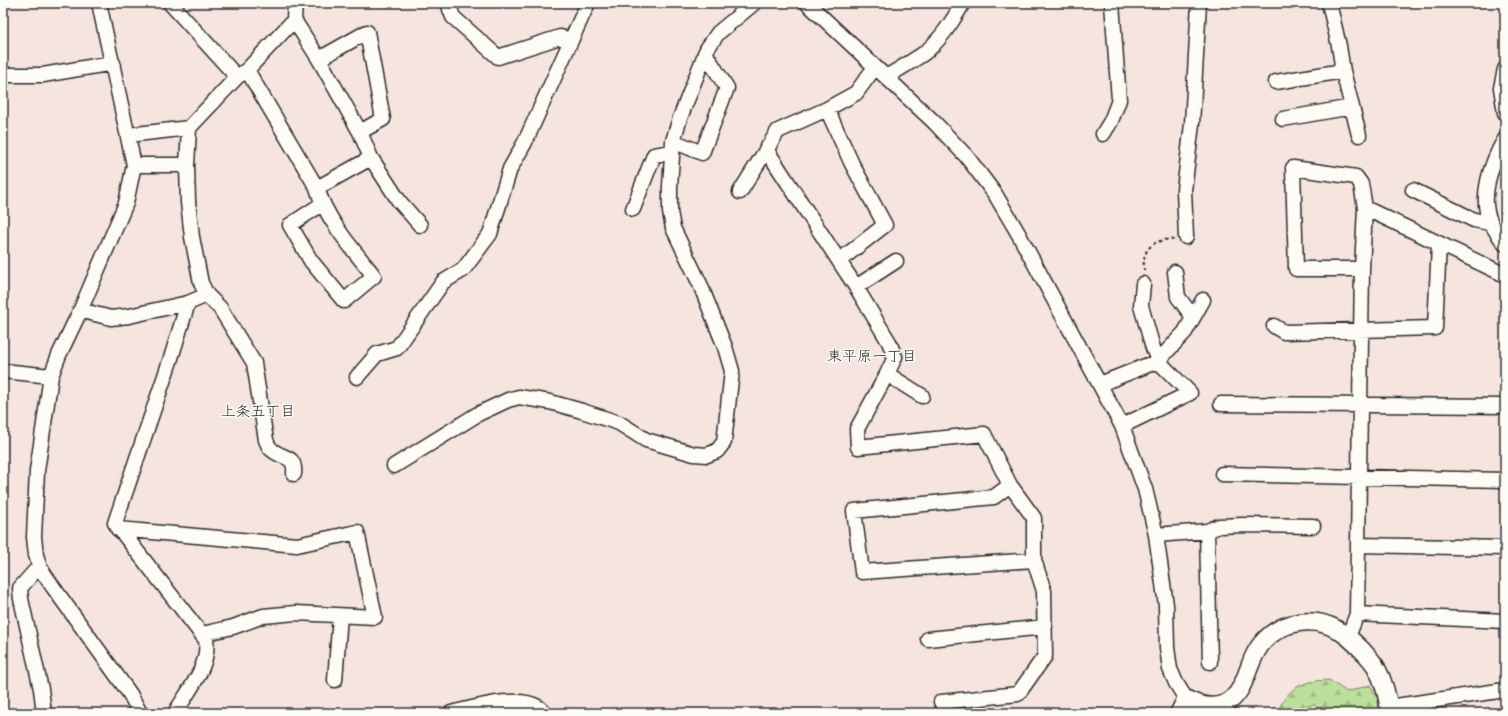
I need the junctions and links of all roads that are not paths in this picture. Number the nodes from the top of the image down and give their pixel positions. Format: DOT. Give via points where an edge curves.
graph roads {
  1 [pos="99,3"];
  2 [pos="170,3"];
  3 [pos="296,3"];
  4 [pos="449,3"];
  5 [pos="588,3"];
  6 [pos="754,3"];
  7 [pos="807,3"];
  8 [pos="963,3"];
  9 [pos="1112,3"];
  10 [pos="1199,3"];
  11 [pos="1329,3"];
  12 [pos="294,20"];
  13 [pos="571,40"];
  14 [pos="705,54"];
  15 [pos="319,59"];
  16 [pos="113,63"];
  17 [pos="874,67"];
  18 [pos="1505,69"];
  19 [pos="1343,71"];
  20 [pos="242,73"];
  21 [pos="3,74"];
  22 [pos="886,77"];
  23 [pos="1276,82"];
  24 [pos="1352,106"];
  25 [pos="828,109"];
  26 [pos="1505,113"];
  27 [pos="1283,119"];
  28 [pos="189,128"];
  29 [pos="360,132"];
  30 [pos="1103,134"];
  31 [pos="128,135"];
  32 [pos="1359,135"];
  33 [pos="1505,139"];
  34 [pos="672,147"];
  35 [pos="766,149"];
  36 [pos="371,158"];
  37 [pos="134,165"];
  38 [pos="187,165"];
  39 [pos="317,188"];
  40 [pos="1413,190"];
  41 [pos="740,192"];
  42 [pos="322,204"];
  43 [pos="1365,208"];
  44 [pos="633,209"];
  45 [pos="1490,223"];
  46 [pos="420,225"];
  47 [pos="1186,237"];
  48 [pos="1439,244"];
  49 [pos="1505,244"];
  50 [pos="839,261"];
  51 [pos="896,261"];
  52 [pos="1362,269"];
  53 [pos="1175,272"];
  54 [pos="1505,275"];
  55 [pos="1143,284"];
  56 [pos="856,287"];
  57 [pos="207,295"];
  58 [pos="1203,300"];
  59 [pos="188,303"];
  60 [pos="81,309"];
  61 [pos="1193,317"];
  62 [pos="1274,326"];
  63 [pos="1361,330"];
  64 [pos="1158,361"];
  65 [pos="3,371"];
  66 [pos="887,374"];
  67 [pos="51,376"];
  68 [pos="357,377"];
  69 [pos="1100,384"];
  70 [pos="922,396"];
  71 [pos="1221,404"];
  72 [pos="1360,406"];
  73 [pos="1505,406"];
  74 [pos="1122,426"];
  75 [pos="394,466"];
  76 [pos="294,474"];
  77 [pos="1222,474"];
  78 [pos="1359,477"];
  79 [pos="1505,480"];
  80 [pos="1010,485"];
  81 [pos="1313,526"];
  82 [pos="118,529"];
  83 [pos="1207,531"];
  84 [pos="1156,536"];
  85 [pos="1358,545"];
  86 [pos="1505,548"];
  87 [pos="1034,560"];
  88 [pos="40,568"];
  89 [pos="1357,614"];
  90 [pos="340,616"];
  91 [pos="1505,621"];
  92 [pos="1045,627"];
  93 [pos="202,634"];
  94 [pos="1348,637"];
  95 [pos="928,638"];
  96 [pos="1210,662"];
  97 [pos="336,680"];
  98 [pos="1505,690"];
  99 [pos="941,702"];
  100 [pos="1183,706"];
  101 [pos="1390,710"];
  102 [pos="44,713"];
  103 [pos="140,713"];
  104 [pos="175,713"];
  105 [pos="451,713"];
  106 [pos="545,713"];
  1 -- 16 [label="street"];
  2 -- 20 [label="street"];
  3 -- 12 [label="street"];
  4 -- 13 [label="street" via="453,17 498,57 560,37"];
  5 -- 13 [label="street"];
  6 -- 14 [label="street" via="718,33"];
  7 -- 17 [label="street"];
  8 -- 22 [label="street" via="935,43 923,54"];
  9 -- 30 [label="street" via="1119,100"];
  10 -- 47 [label="street" via="1192,124 1184,190"];
  11 -- 19 [label="street"];
  12 -- 15 [label="street"];
  12 -- 20 [label="street"];
  13 -- 68 [label="street" via="525,142 510,169 490,234 463,270 443,282 397,348 377,354"];
  14 -- 34 [label="street" via="680,118"];
  14 -- 34 [label="street" via="727,88 702,153"];
  15 -- 29 [label="street"];
  15 -- 29 [label="street" via="367,32 383,119"];
  16 -- 21 [label="street" via="42,75"];
  16 -- 31 [label="street"];
  17 -- 22 [label="street"];
  17 -- 25 [label="street" via="856,93"];
  18 -- 26 [label="street" via="1501,88"];
  19 -- 23 [label="street"];
  19 -- 24 [label="street"];
  20 -- 28 [label="street"];
  20 -- 39 [label="street"];
  22 -- 69 [label="street" via="967,157 995,194"];
  24 -- 27 [label="street"];
  24 -- 32 [label="street"];
  25 -- 35 [label="street" via="778,131"];
  25 -- 50 [label="street" via="852,164 885,225"];
  28 -- 31 [label="street"];
  28 -- 38 [label="street"];
  29 -- 36 [label="street"];
  31 -- 37 [label="street"];
  33 -- 45 [label="street" via="1487,183 1486,202"];
  34 -- 44 [label="street" via="654,155"];
  34 -- 75 [label="street" via="670,212 673,228 700,284 732,371 724,442 717,451 707,455 694,454 646,440 618,423 582,411 518,397 478,414"];
  35 -- 41 [label="street"];
  35 -- 50 [label="street"];
  36 -- 39 [label="street"];
  36 -- 46 [label="street" via="399,201"];
  37 -- 38 [label="street"];
  37 -- 60 [label="street" via="126,203"];
  38 -- 57 [label="street" via="192,236 201,283"];
  39 -- 42 [label="street"];
  40 -- 45 [label="street" via="1474,220"];
  42 -- 42 [label="street" via="374,276 344,301 311,261 290,225"];
  43 -- 48 [label="street"];
  43 -- 52 [label="street"];
  43 -- 52 [label="street" via="1361,184 1356,177 1292,168 1296,269"];
  45 -- 49 [label="street"];
  48 -- 54 [label="street"];
  48 -- 63 [label="street" via="1435,328"];
  50 -- 56 [label="street"];
  51 -- 56 [label="street"];
  52 -- 63 [label="street"];
  53 -- 61 [label="street" via="1178,297"];
  55 -- 64 [label="street" via="1141,306"];
  56 -- 66 [label="street" via="889,342 895,357"];
  57 -- 59 [label="street"];
  57 -- 76 [label="street" via="220,308 254,363 266,440 270,448 293,462"];
  58 -- 61 [label="street"];
  59 -- 60 [label="street" via="111,318"];
  59 -- 82 [label="street" via="115,523"];
  60 -- 67 [label="street"];
  61 -- 64 [label="street" via="1185,332"];
  62 -- 63 [label="street" via="1284,332"];
  63 -- 72 [label="street"];
  64 -- 69 [label="street"];
  64 -- 74 [label="street" via="1190,393"];
  65 -- 67 [label="street"];
  66 -- 70 [label="street"];
  66 -- 80 [label="street" via="857,429 858,446 984,434"];
  67 -- 88 [label="street" via="37,471 34,520 36,555"];
  69 -- 74 [label="street"];
  71 -- 72 [label="street"];
  72 -- 73 [label="street"];
  72 -- 78 [label="street"];
  74 -- 84 [label="street" via="1145,489"];
  77 -- 78 [label="street"];
  78 -- 79 [label="street"];
  78 -- 85 [label="street"];
  80 -- 87 [label="street" via="1034,518"];
  80 -- 87 [label="street" via="994,497 854,511 862,572"];
  81 -- 83 [label="street" via="1243,524 1219,526"];
  82 -- 90 [label="street" via="297,545 357,532 375,617"];
  82 -- 93 [label="street"];
  83 -- 84 [label="street"];
  83 -- 96 [label="street"];
  84 -- 100 [label="street" via="1166,605 1170,669"];
  85 -- 86 [label="street"];
  85 -- 89 [label="street"];
  87 -- 92 [label="street" via="1044,591"];
  88 -- 102 [label="street" via="20,588"];
  88 -- 103 [label="street" via="130,694"];
  89 -- 91 [label="street"];
  89 -- 94 [label="street"];
  90 -- 93 [label="street" via="296,613 263,616 233,627"];
  90 -- 97 [label="street"];
  92 -- 95 [label="street"];
  92 -- 99 [label="street" via="1045,656 1018,694"];
  93 -- 104 [label="street" via="208,649 205,663"];
  94 -- 100 [label="street" via="1325,624 1299,622 1287,625 1276,630 1257,649 1238,692 1231,700 1207,707"];
  94 -- 101 [label="street" via="1377,668"];
  98 -- 101 [label="street"];
  105 -- 106 [label="street" via="510,701 525,702"];
}
